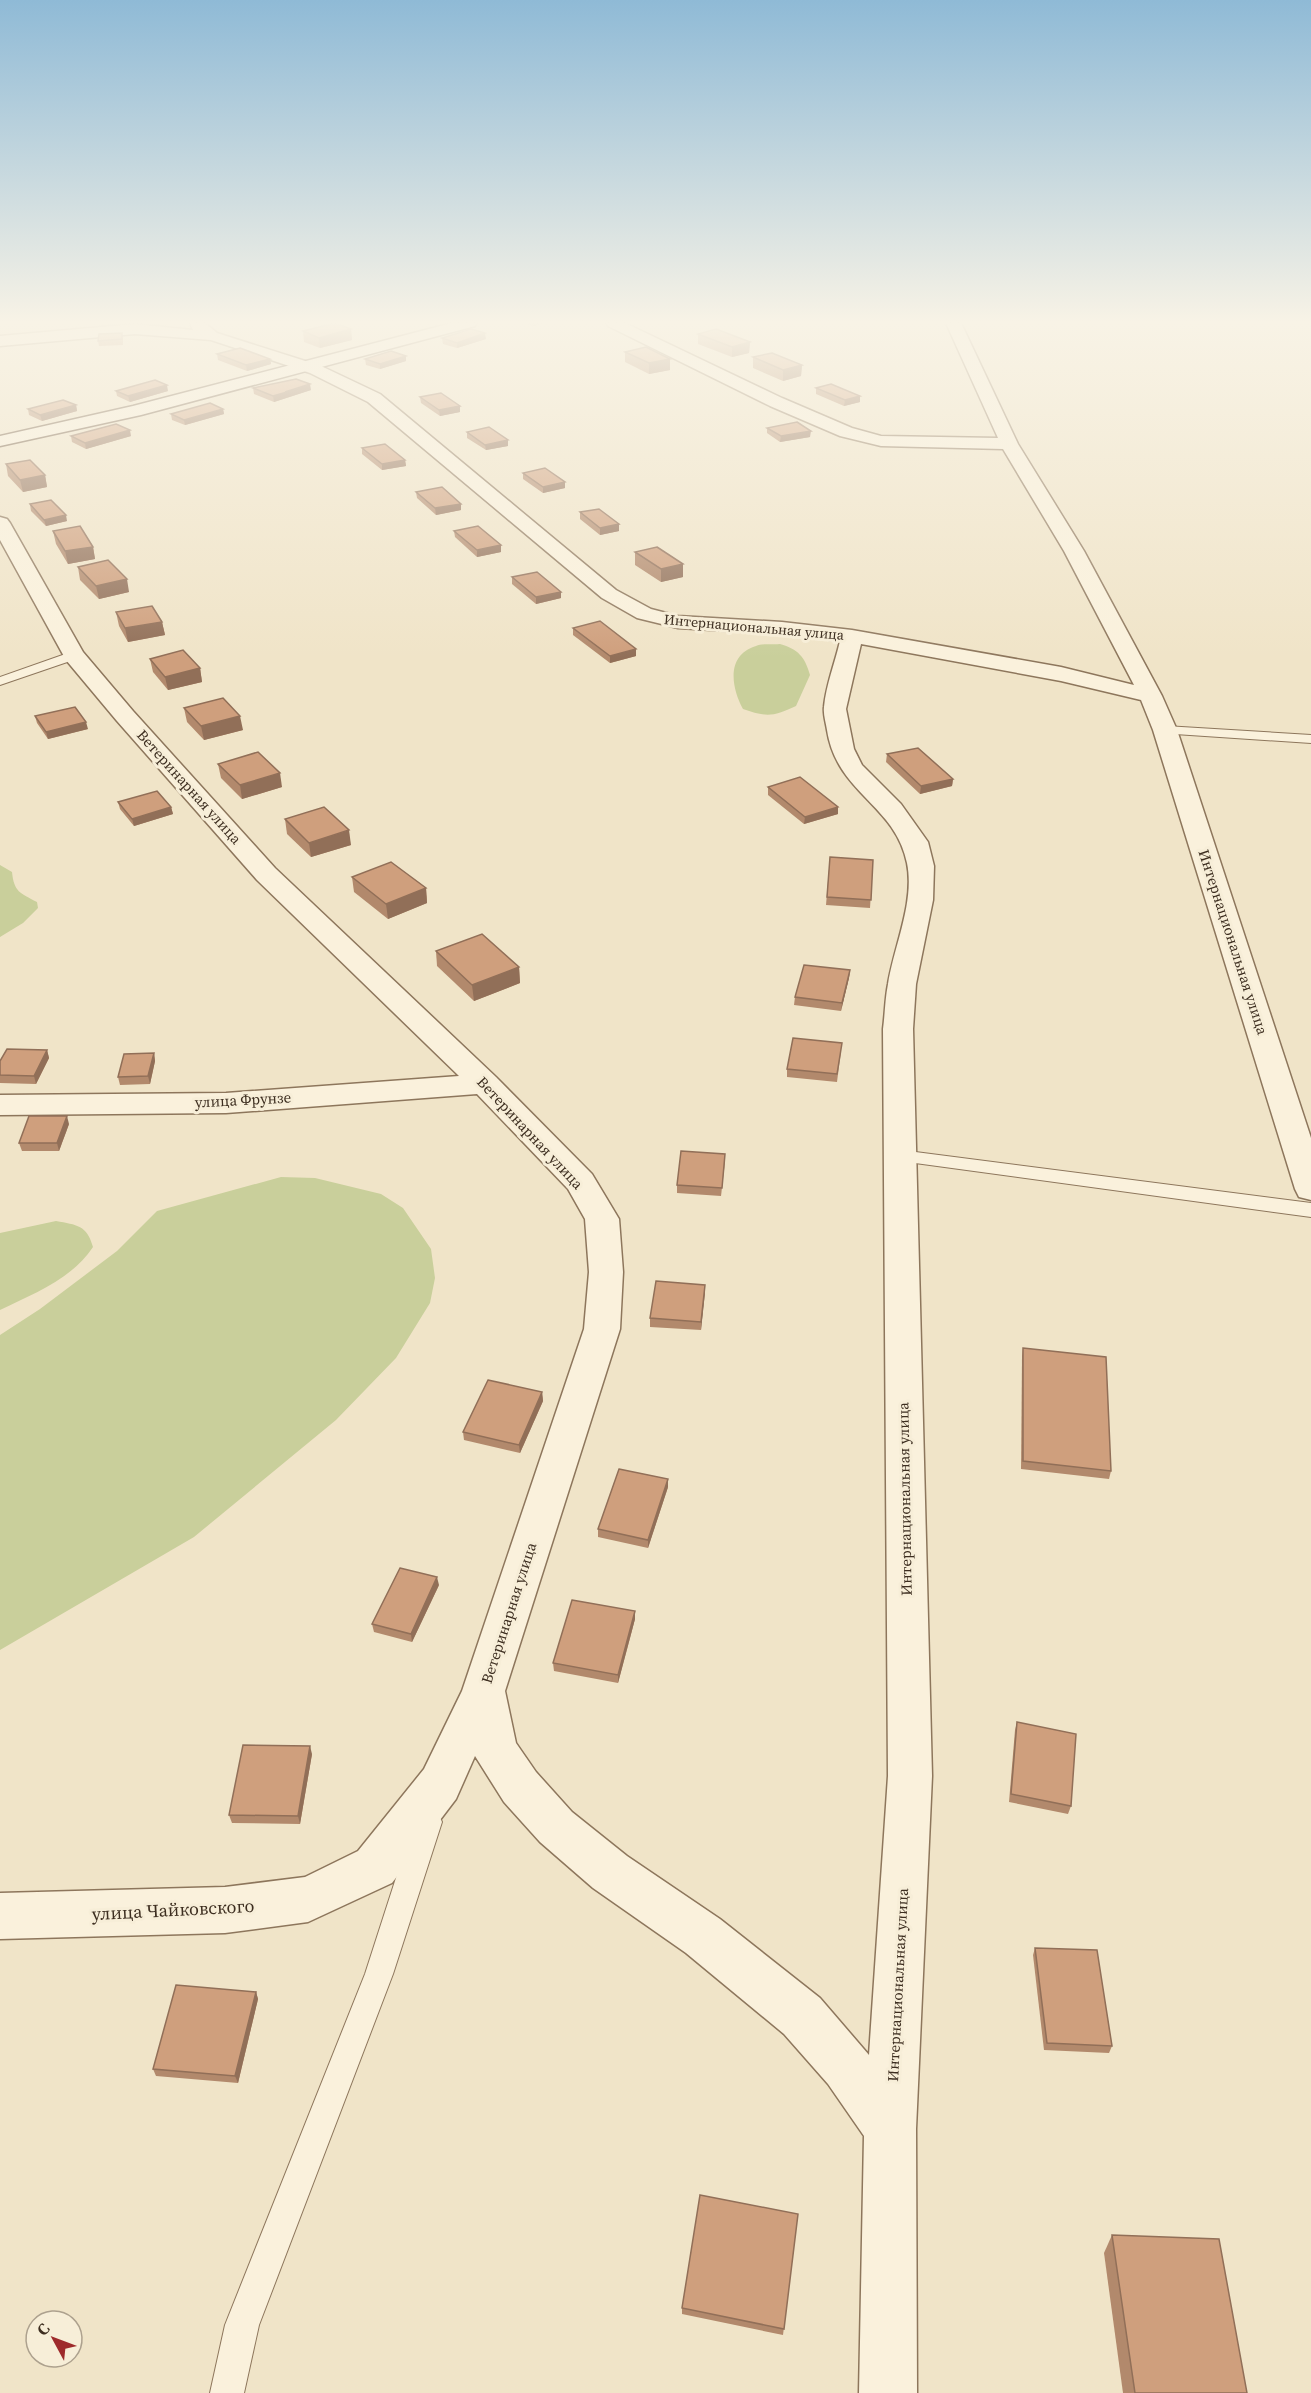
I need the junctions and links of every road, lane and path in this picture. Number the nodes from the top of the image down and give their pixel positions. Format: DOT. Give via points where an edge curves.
graph roads {
  1 [pos="28,435"];
  2 [pos="418,435"];
  3 [pos="856,435"];
  4 [pos="1005,435"];
  5 [pos="0,441"];
  6 [pos="1009,444"];
  7 [pos="0,523"];
  8 [pos="852,636"];
  9 [pos="74,655"];
  10 [pos="0,681"];
  11 [pos="1151,696"];
  12 [pos="1165,730"];
  13 [pos="1311,739"];
  14 [pos="485,1084"];
  15 [pos="0,1105"];
  16 [pos="900,1156"];
  17 [pos="1311,1189"];
  18 [pos="1311,1210"];
  19 [pos="483,1691"];
  20 [pos="440,1784"];
  21 [pos="375,1867"];
  22 [pos="0,1916"];
  23 [pos="890,2129"];
  24 [pos="227,2393"];
  25 [pos="888,2393"];
  1 -- 5 [label="street"];
  2 -- 8 [label="street, Интернациональная улица" via="609,594 644,614 678,622"];
  3 -- 6 [label="street" via="881,441"];
  4 -- 6 [label="street, Интернациональная улица"];
  6 -- 11 [label="street, Интернациональная улица" via="1074,551"];
  7 -- 9 [label="street, Ветеринарная улица"];
  8 -- 11 [label="street, Интернациональная улица" via="1051,672"];
  8 -- 16 [label="street, Интернациональная улица" via="835,709 842,749 851,767 892,809 915,842 921,866 920,900 902,984 898,1029"];
  9 -- 10 [label="lane"];
  9 -- 14 [label="street, Ветеринарная улица" via="266,874"];
  11 -- 12 [label="street, Интернациональная улица"];
  12 -- 13 [label="lane"];
  12 -- 17 [label="street, Интернациональная улица"];
  14 -- 15 [label="street, улица Фрунзе" via="226,1103"];
  14 -- 19 [label="street, Ветеринарная улица" via="580,1182 602,1219 606,1272 602,1329"];
  16 -- 18 [label="lane"];
  16 -- 23 [label="street, Интернациональная улица" via="910,1776"];
  19 -- 20 [label="street, Ветеринарная улица"];
  19 -- 23 [label="street" via="495,1749 520,1787 556,1827 610,1872 703,1936 802,2016 846,2066"];
  20 -- 21 [label="street, Ветеринарная улица"];
  20 -- 24 [label="lane" via="379,1974 242,2325"];
  21 -- 22 [label="street, улица Чайковского" via="308,1899 235,1909"];
  23 -- 25 [label="street, Интернациональная улица"];
}
